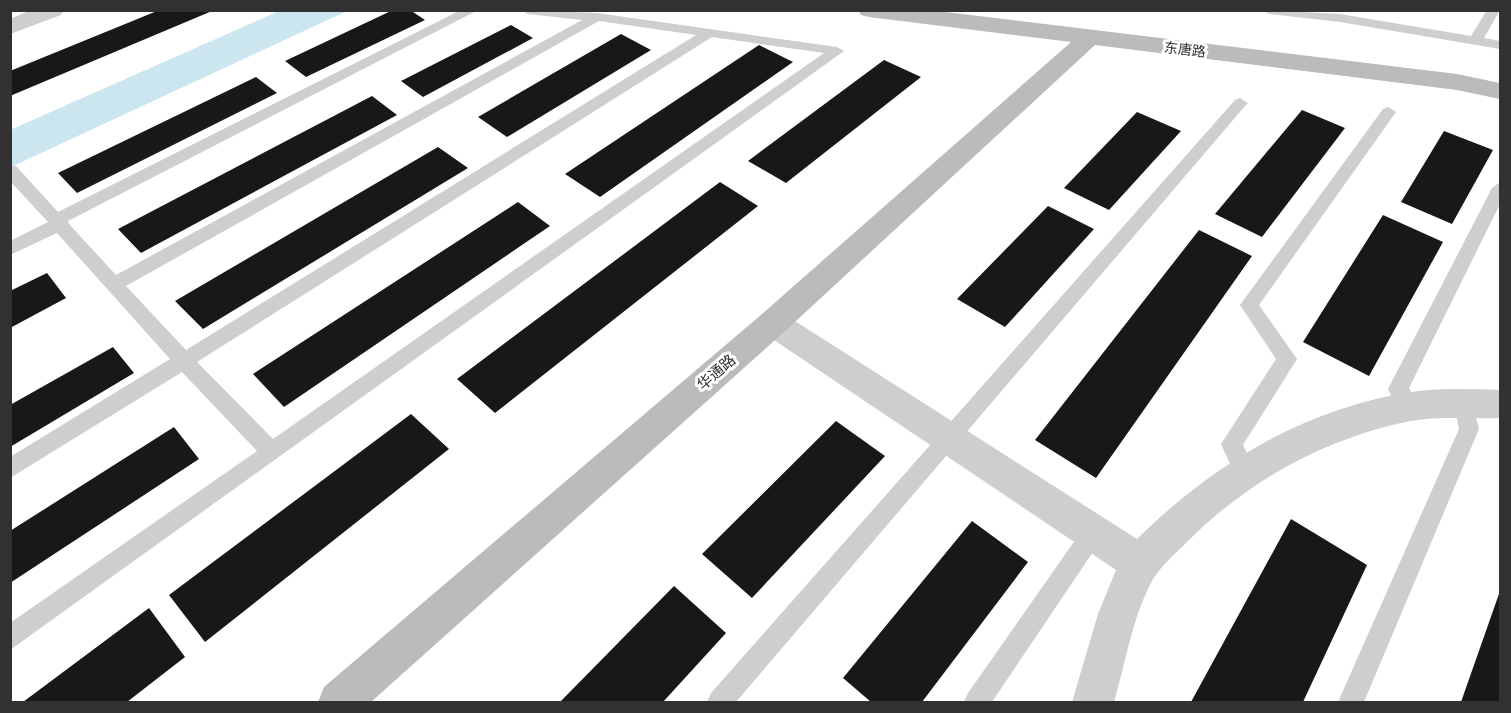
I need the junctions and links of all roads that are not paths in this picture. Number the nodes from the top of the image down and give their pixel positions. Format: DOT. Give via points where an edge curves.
graph roads {
  1 [pos="53,10"];
  2 [pos="472,10"];
  3 [pos="528,10"];
  4 [pos="869,10"];
  5 [pos="1269,10"];
  6 [pos="1494,10"];
  7 [pos="1343,14"];
  8 [pos="597,17"];
  9 [pos="10,27"];
  10 [pos="711,32"];
  11 [pos="1089,38"];
  12 [pos="1476,40"];
  13 [pos="1500,45"];
  14 [pos="1500,91"];
  15 [pos="1240,102"];
  16 [pos="1388,112"];
  17 [pos="15,174"];
  18 [pos="1500,188"];
  19 [pos="59,221"];
  20 [pos="10,249"];
  21 [pos="114,284"];
  22 [pos="773,323"];
  23 [pos="184,361"];
  24 [pos="1464,404"];
  25 [pos="1500,404"];
  26 [pos="1412,407"];
  27 [pos="950,439"];
  28 [pos="272,452"];
  29 [pos="10,469"];
  30 [pos="1245,472"];
  31 [pos="1093,533"];
  32 [pos="1141,564"];
  33 [pos="10,638"];
  34 [pos="339,702"];
  35 [pos="720,702"];
  36 [pos="976,702"];
  37 [pos="1093,702"];
  38 [pos="1351,702"];
  1 -- 9 [label="street"];
  2 -- 19 [label="lane"];
  3 -- 8 [label="lane"];
  4 -- 11 [label="street, 东唐路"];
  5 -- 7 [label="lane"];
  6 -- 12 [label="lane"];
  7 -- 12 [label="lane"];
  8 -- 10 [label="lane"];
  8 -- 21 [label="lane"];
  10 -- 23 [label="lane"];
  10 -- 28 [label="lane" via="837,51"];
  11 -- 14 [label="street, 东唐路" via="1457,82"];
  11 -- 22 [label="street, 华通路"];
  12 -- 13 [label="lane"];
  15 -- 27 [label="lane"];
  16 -- 30 [label="lane" via="1249,305 1287,358 1232,444"];
  17 -- 19 [label="lane"];
  18 -- 26 [label="lane" via="1398,389"];
  19 -- 20 [label="lane"];
  19 -- 21 [label="lane"];
  21 -- 23 [label="lane"];
  22 -- 27 [label="street"];
  22 -- 34 [label="street, 华通路"];
  23 -- 28 [label="lane"];
  23 -- 29 [label="lane"];
  24 -- 25 [label="street"];
  24 -- 26 [label="street"];
  24 -- 38 [label="lane" via="1469,429"];
  26 -- 30 [label="street" via="1348,423 1290,444"];
  27 -- 31 [label="street"];
  27 -- 35 [label="lane"];
  28 -- 33 [label="lane"];
  30 -- 32 [label="street" via="1184,517"];
  31 -- 32 [label="street"];
  31 -- 36 [label="lane"];
  32 -- 37 [label="street" via="1120,612"];
}
